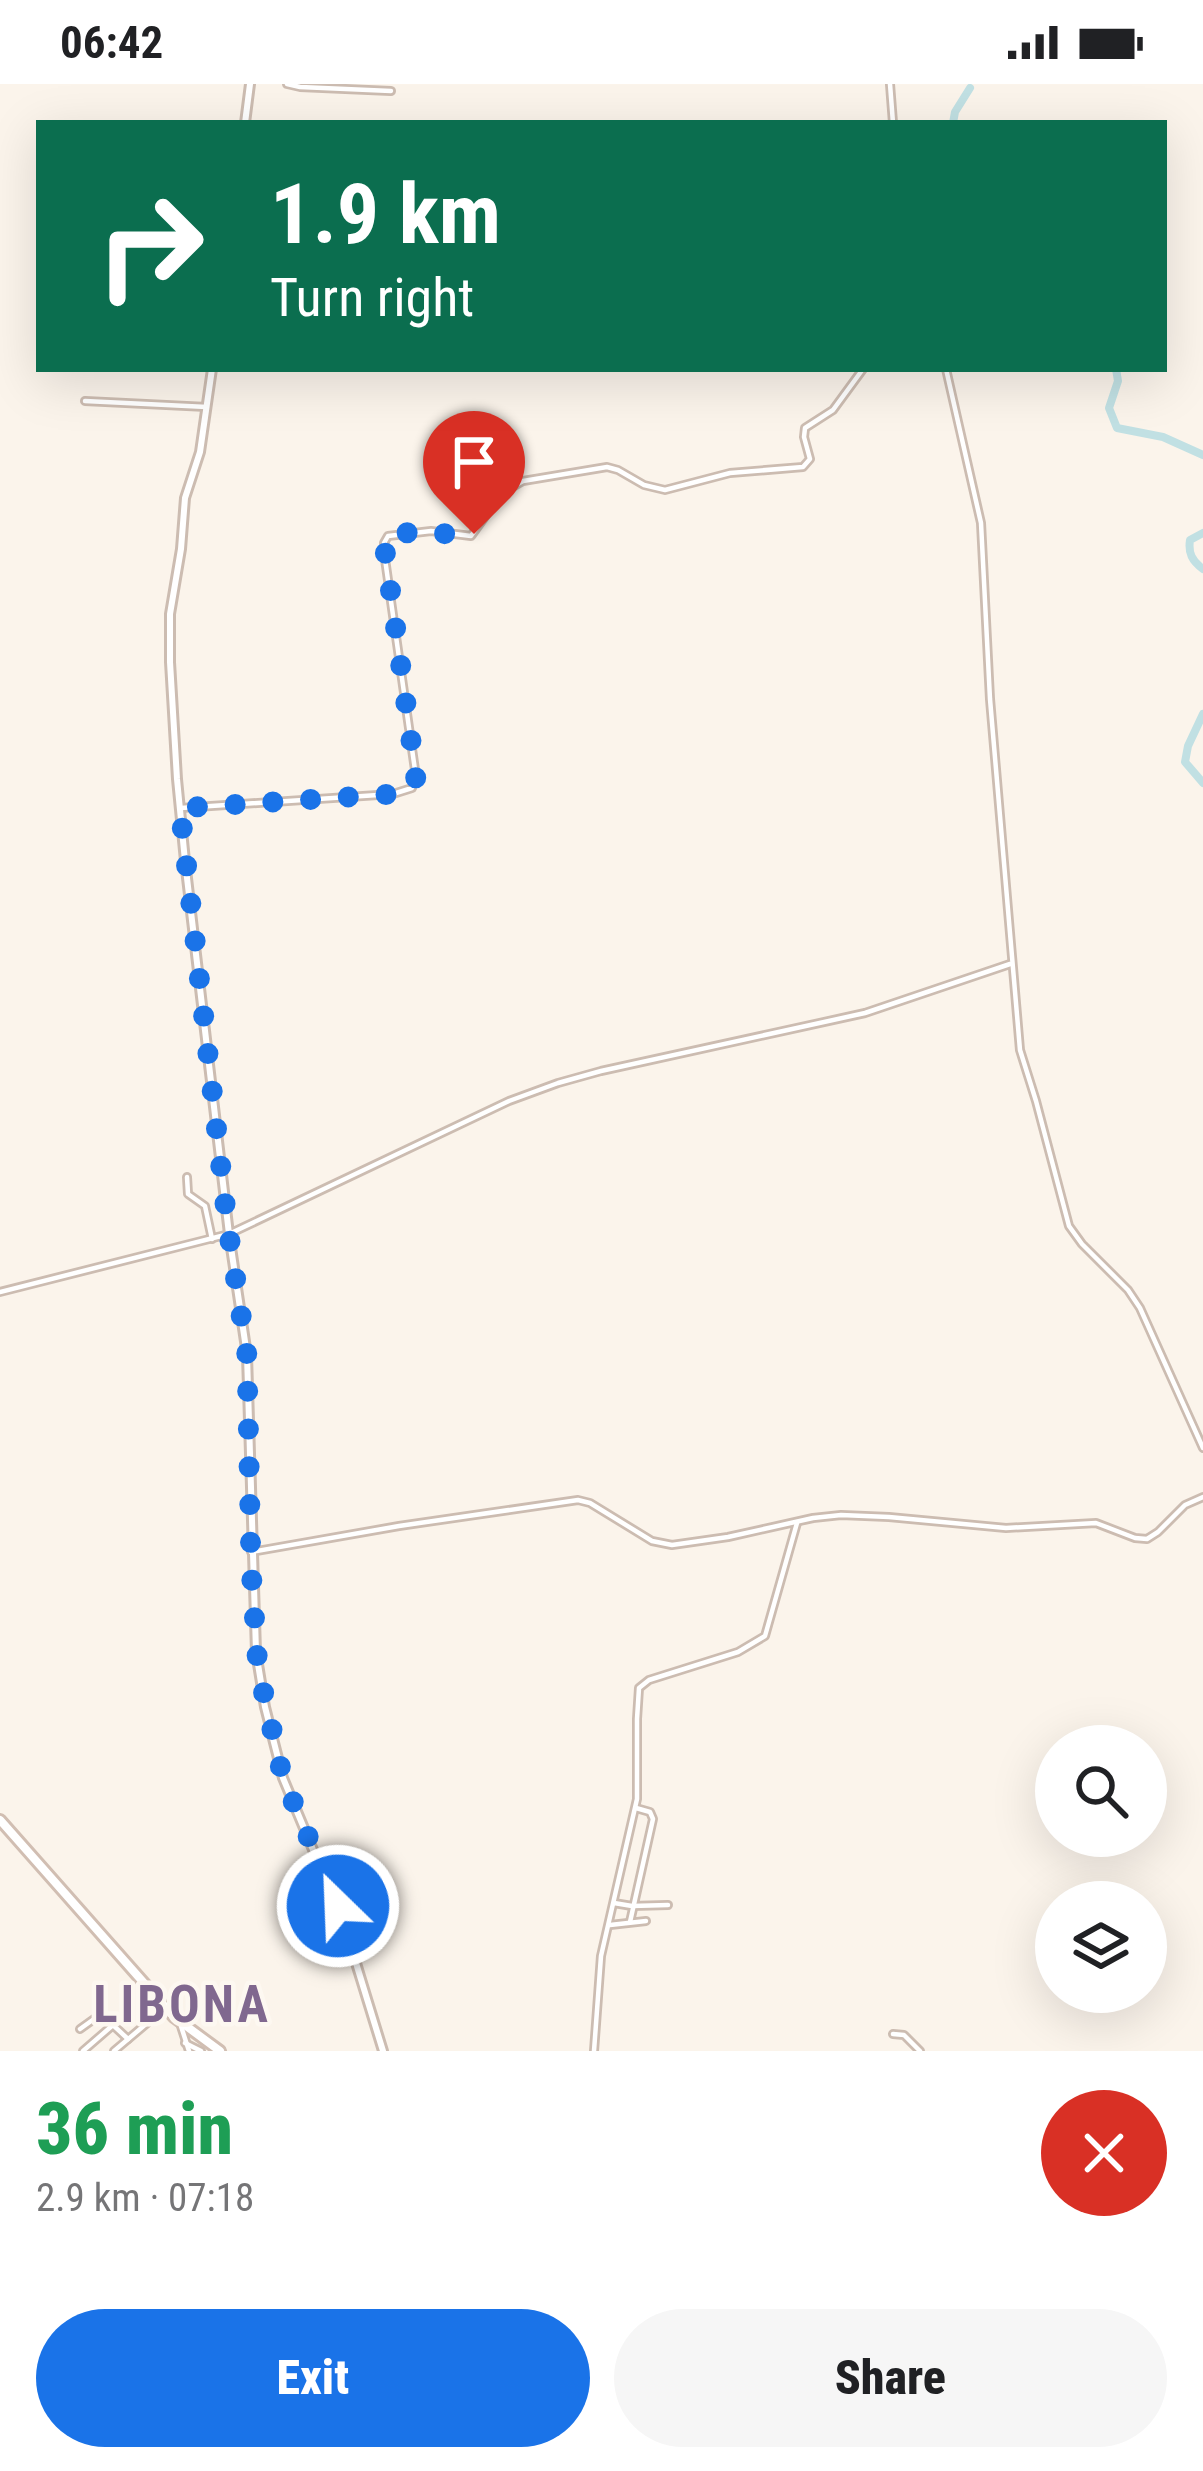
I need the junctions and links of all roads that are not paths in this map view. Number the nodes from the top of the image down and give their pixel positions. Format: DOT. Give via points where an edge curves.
graph roads {
  1 [pos="251,84"];
  2 [pos="286,84"];
  3 [pos="890,84"];
  4 [pos="391,91"];
  5 [pos="245,120"];
  6 [pos="893,120"];
  7 [pos="212,372"];
  8 [pos="860,372"];
  9 [pos="947,372"];
  10 [pos="85,400"];
  11 [pos="206,407"];
  12 [pos="180,808"];
  13 [pos="1010,964"];
  14 [pos="188,1177"];
  15 [pos="229,1234"];
  16 [pos="212,1239"];
  17 [pos="0,1292"];
  18 [pos="1203,1448"];
  19 [pos="1203,1497"];
  20 [pos="797,1523"];
  21 [pos="251,1552"];
  22 [pos="636,1808"];
  23 [pos="0,1820"];
  24 [pos="613,1903"];
  25 [pos="668,1905"];
  26 [pos="632,1906"];
  27 [pos="646,1921"];
  28 [pos="630,1922"];
  29 [pos="608,1925"];
  30 [pos="165,2008"];
  31 [pos="180,2023"];
  32 [pos="113,2025"];
  33 [pos="80,2030"];
  34 [pos="893,2034"];
  35 [pos="128,2039"];
  36 [pos="185,2043"];
  37 [pos="83,2051"];
  38 [pos="114,2051"];
  39 [pos="189,2051"];
  40 [pos="201,2051"];
  41 [pos="220,2051"];
  42 [pos="382,2051"];
  43 [pos="594,2051"];
  44 [pos="920,2051"];
  1 -- 5 [label="street"];
  2 -- 4 [label="street"];
  3 -- 6 [label="street"];
  7 -- 11 [label="street"];
  8 -- 12 [label="street" via="833,410 806,428 810,459 803,467 730,473 665,490 602,467 514,484 471,536 388,536 412,788"];
  9 -- 13 [label="street" via="982,523"];
  10 -- 11 [label="street"];
  11 -- 12 [label="street" via="170,614"];
  12 -- 15 [label="street"];
  13 -- 15 [label="street" via="865,1013 558,1083"];
  13 -- 18 [label="street" via="1020,1050 1066,1219 1140,1308"];
  14 -- 16 [label="street" via="188,1194 206,1206"];
  15 -- 16 [label="street"];
  15 -- 21 [label="street" via="247,1355"];
  16 -- 17 [label="street"];
  19 -- 20 [label="street" via="1147,1539 1096,1523 1006,1528 841,1515"];
  20 -- 21 [label="street" via="665,1545 590,1503 564,1501"];
  20 -- 22 [label="street" via="766,1636 641,1685"];
  21 -- 42 [label="street" via="258,1668 283,1778 344,1924"];
  22 -- 24 [label="street"];
  22 -- 26 [label="street" via="653,1819"];
  23 -- 30 [label="main road"];
  24 -- 26 [label="street"];
  24 -- 29 [label="street"];
  25 -- 26 [label="street"];
  26 -- 28 [label="street"];
  27 -- 28 [label="street"];
  28 -- 29 [label="street"];
  29 -- 43 [label="street"];
  30 -- 31 [label="main road"];
  30 -- 35 [label="street"];
  31 -- 36 [label="street"];
  31 -- 41 [label="main road"];
  32 -- 33 [label="street" via="101,2014"];
  32 -- 35 [label="street"];
  32 -- 37 [label="street"];
  34 -- 44 [label="street"];
  35 -- 38 [label="street"];
  36 -- 39 [label="street"];
  36 -- 40 [label="street"];
}
